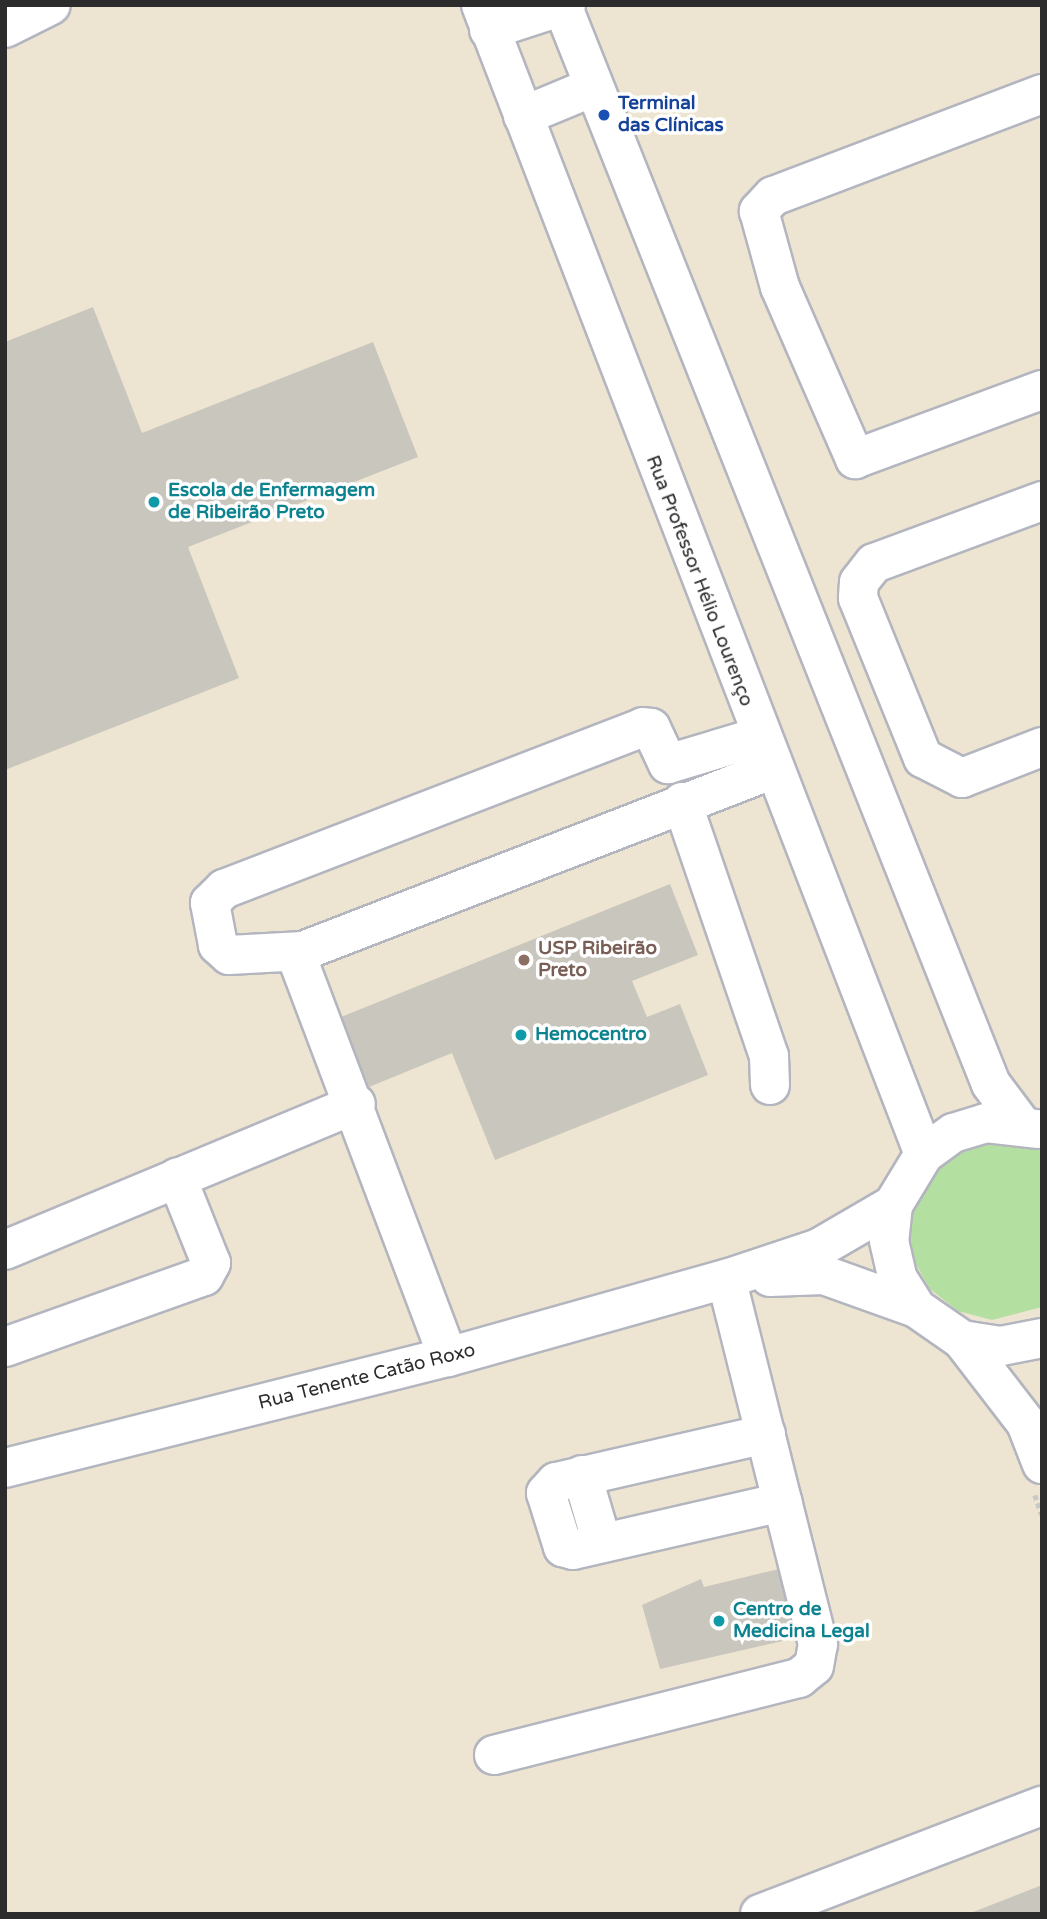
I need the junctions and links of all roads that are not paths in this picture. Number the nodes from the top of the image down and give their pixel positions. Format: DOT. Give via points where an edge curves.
graph roads {
  1 [pos="51,5"];
  2 [pos="564,6"];
  3 [pos="485,18"];
  4 [pos="5,28"];
  5 [pos="593,87"];
  6 [pos="1042,94"];
  7 [pos="523,116"];
  8 [pos="1042,390"];
  9 [pos="1042,501"];
  10 [pos="1042,747"];
  11 [pos="764,753"];
  12 [pos="682,802"];
  13 [pos="303,951"];
  14 [pos="770,1085"];
  15 [pos="356,1104"];
  16 [pos="1031,1127"];
  17 [pos="923,1154"];
  18 [pos="177,1178"];
  19 [pos="893,1205"];
  20 [pos="5,1250"];
  21 [pos="726,1279"];
  22 [pos="916,1308"];
  23 [pos="1042,1338"];
  24 [pos="962,1340"];
  25 [pos="5,1348"];
  26 [pos="449,1357"];
  27 [pos="766,1434"];
  28 [pos="5,1468"];
  29 [pos="1037,1477"];
  30 [pos="783,1502"];
  31 [pos="494,1755"];
  32 [pos="1042,1806"];
  33 [pos="760,1914"];
  1 -- 4 [label="street"];
  2 -- 3 [label="street"];
  2 -- 5 [label="street"];
  3 -- 7 [label="street, Rua Professor Hélio Lourenço"];
  5 -- 7 [label="street"];
  5 -- 16 [label="street" via="991,1084"];
  6 -- 8 [label="street" via="765,202 759,211 780,287 848,454 862,460"];
  7 -- 11 [label="street, Rua Professor Hélio Lourenço"];
  9 -- 10 [label="street" via="874,563 859,582 858,598 916,747 939,770 962,778"];
  11 -- 12 [label="street"];
  11 -- 13 [label="street" via="668,764 651,729 643,727 224,889 210,903 218,945 229,955"];
  11 -- 17 [label="street, Rua Professor Hélio Lourenço"];
  12 -- 13 [label="street"];
  12 -- 14 [label="street" via="769,1056"];
  13 -- 15 [label="street" via="300,965"];
  15 -- 18 [label="street"];
  15 -- 26 [label="street"];
  16 -- 17 [label="street" via="986,1123 953,1133"];
  17 -- 19 [label="street"];
  18 -- 20 [label="street"];
  18 -- 25 [label="street" via="211,1263 204,1276"];
  19 -- 21 [label="street, Rua Tenente Catão Roxo" via="819,1248"];
  19 -- 22 [label="street" via="889,1241 897,1277"];
  21 -- 22 [label="street, Rua Tenente Catão Roxo" via="824,1275"];
  21 -- 26 [label="street, Rua Tenente Catão Roxo"];
  21 -- 27 [label="street"];
  22 -- 24 [label="street"];
  23 -- 24 [label="street" via="1001,1346"];
  24 -- 29 [label="street" via="1026,1423"];
  26 -- 28 [label="street, Rua Tenente Catão Roxo"];
  27 -- 30 [label="street"];
  27 -- 30 [label="street" via="582,1475 556,1482 546,1493 563,1547 602,1543"];
  30 -- 31 [label="street" via="818,1644 814,1666 799,1678"];
  32 -- 33 [label="street"];
}
